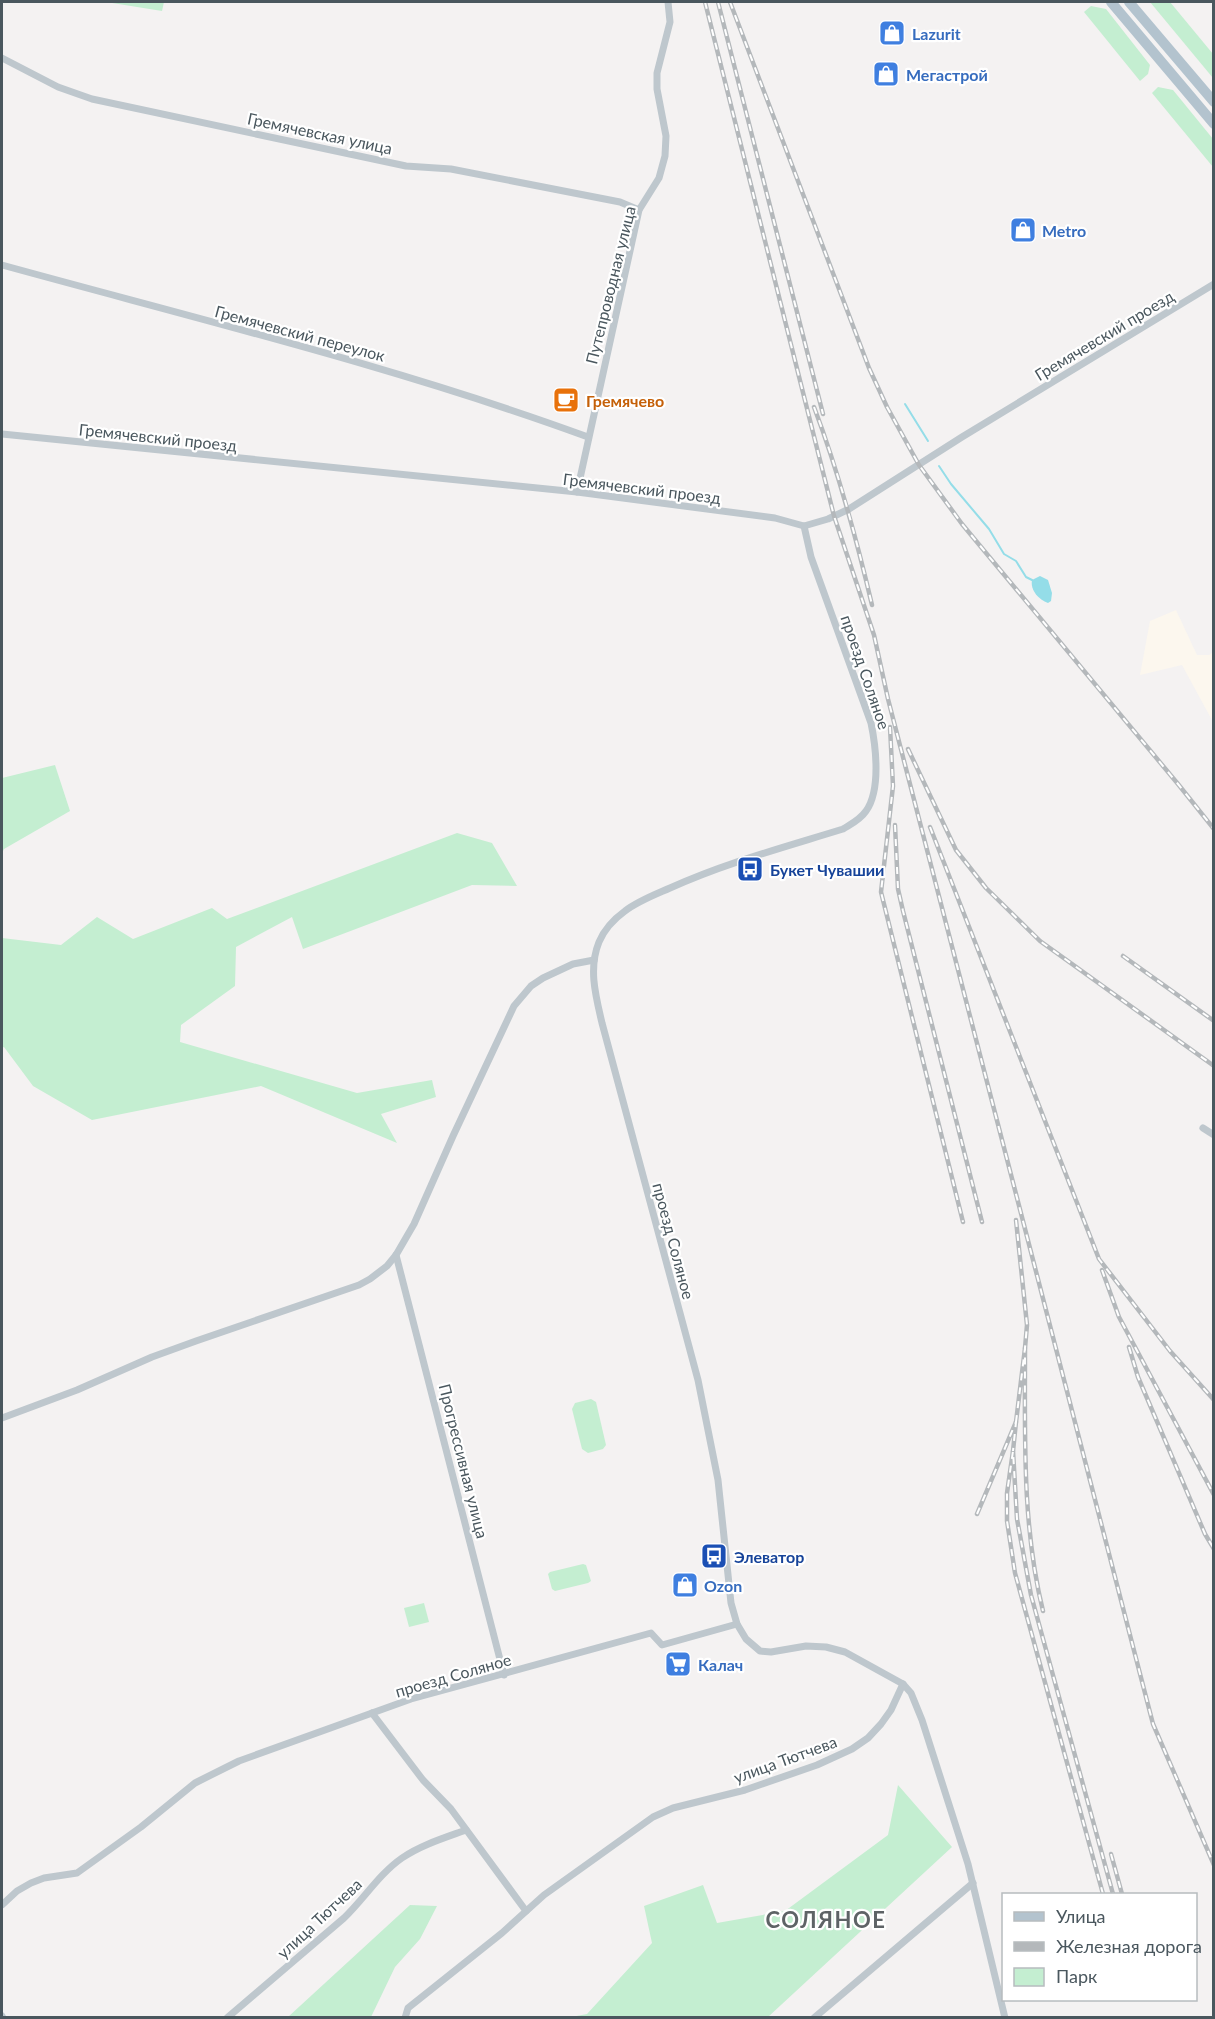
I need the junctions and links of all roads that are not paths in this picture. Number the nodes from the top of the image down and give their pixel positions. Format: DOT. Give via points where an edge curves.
graph roads {
  1 [pos="668,2"];
  2 [pos="1111,2"];
  3 [pos="1129,2"];
  4 [pos="2,58"];
  5 [pos="1214,102"];
  6 [pos="1214,124"];
  7 [pos="639,210"];
  8 [pos="2,265"];
  9 [pos="1214,284"];
  10 [pos="2,434"];
  11 [pos="588,437"];
  12 [pos="577,492"];
  13 [pos="804,526"];
  14 [pos="594,960"];
  15 [pos="1203,1128"];
  16 [pos="1214,1135"];
  17 [pos="396,1254"];
  18 [pos="2,1418"];
  19 [pos="737,1624"];
  20 [pos="504,1675"];
  21 [pos="903,1684"];
  22 [pos="372,1713"];
  23 [pos="466,1830"];
  24 [pos="973,1883"];
  25 [pos="2,1905"];
  26 [pos="526,1911"];
  27 [pos="227,2018"];
  28 [pos="405,2018"];
  29 [pos="814,2018"];
  30 [pos="1005,2018"];
  1 -- 7 [label="street, Путепроводная улица" via="670,22 657,74 665,156 659,178"];
  2 -- 6 [label="main road"];
  3 -- 5 [label="main road"];
  4 -- 7 [label="street, Гремячевская улица" via="58,87 92,99 406,166 451,169 620,202"];
  7 -- 11 [label="street, Путепроводная улица"];
  8 -- 11 [label="street, Гремячевский переулок" via="378,367"];
  9 -- 13 [label="street, Гремячевский проезд" via="849,509"];
  10 -- 12 [label="street, Гремячевский проезд"];
  11 -- 12 [label="street, Путепроводная улица"];
  12 -- 13 [label="street, Гремячевский проезд" via="775,518"];
  13 -- 14 [label="street, проезд Соляное" via="871,723 876,747 871,801 858,820 843,829 698,876 641,901 606,930"];
  14 -- 17 [label="street" via="573,964 543,978 514,1006 414,1224"];
  14 -- 19 [label="street, проезд Соляное" via="602,1023 698,1380 718,1480 731,1603"];
  15 -- 16 [label="street"];
  17 -- 18 [label="street" via="378,1273 359,1285 152,1357"];
  17 -- 20 [label="street, Прогрессивная улица"];
  19 -- 20 [label="street, проезд Соляное" via="662,1645 651,1633"];
  19 -- 21 [label="street" via="760,1651 826,1647 845,1652"];
  20 -- 22 [label="street, проезд Соляное"];
  21 -- 24 [label="street" via="922,1720"];
  21 -- 26 [label="street, улица Тютчева" via="881,1724 852,1749 745,1790 673,1808 653,1817"];
  22 -- 23 [label="street"];
  22 -- 25 [label="street, проезд Соляное" via="238,1761 195,1783 77,1873 30,1883"];
  23 -- 26 [label="street"];
  23 -- 27 [label="street, улица Тютчева" via="402,1858 344,1918"];
  24 -- 29 [label="street"];
  24 -- 30 [label="street"];
  26 -- 28 [label="street, улица Тютчева" via="408,2008"];
}
